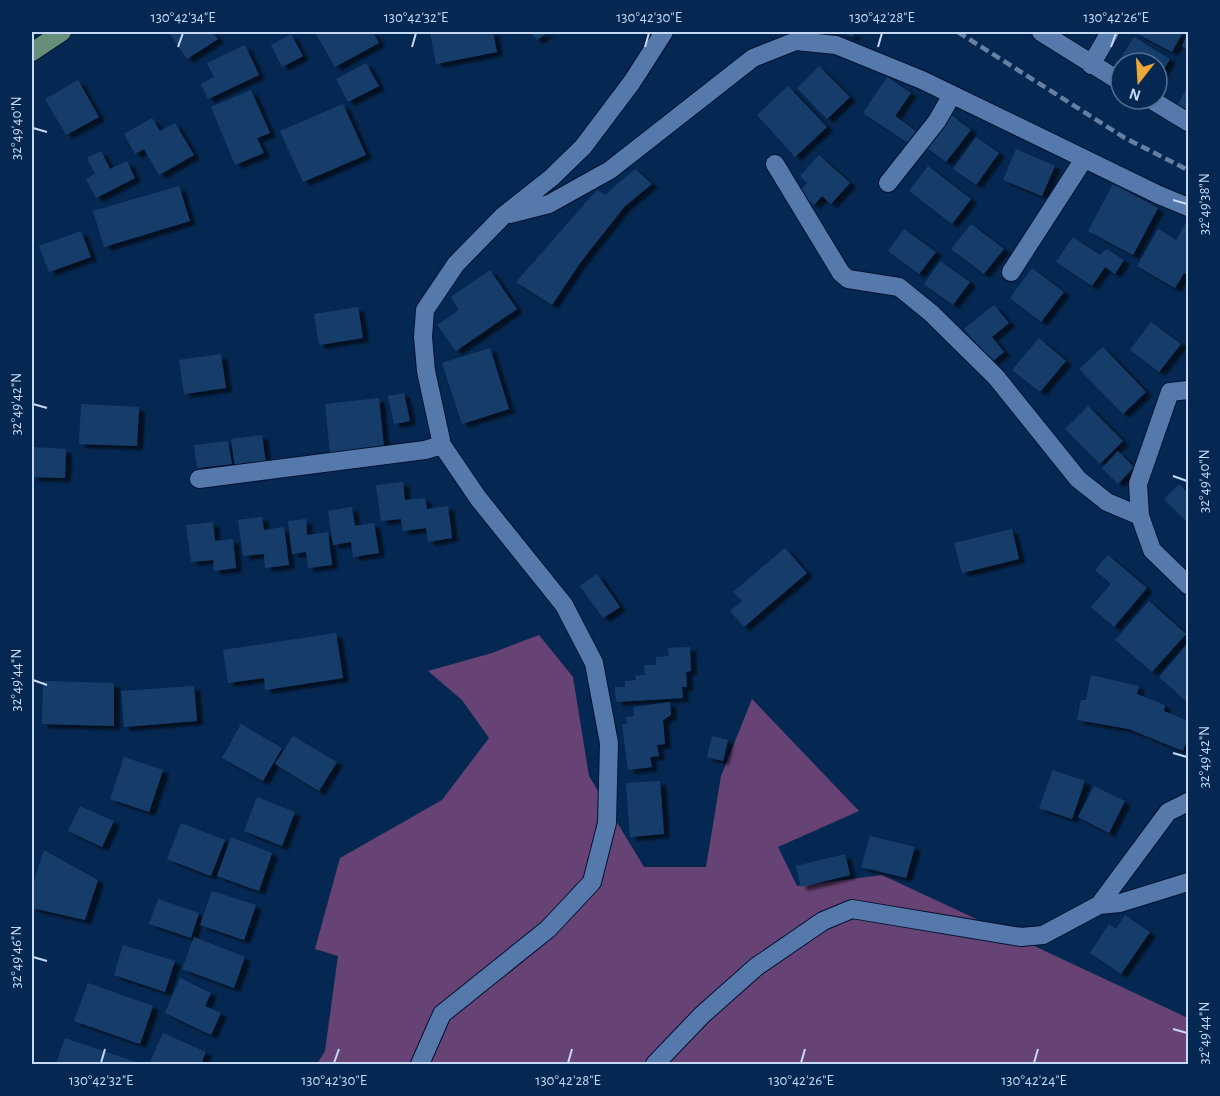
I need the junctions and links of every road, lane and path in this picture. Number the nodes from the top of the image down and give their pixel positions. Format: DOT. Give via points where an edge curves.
graph roads {
  1 [pos="62,32"];
  2 [pos="664,32"];
  3 [pos="1041,32"];
  4 [pos="1110,32"];
  5 [pos="32,52"];
  6 [pos="1091,64"];
  7 [pos="1109,75"];
  8 [pos="952,94"];
  9 [pos="1169,110"];
  10 [pos="1188,122"];
  11 [pos="1084,159"];
  12 [pos="775,164"];
  13 [pos="888,183"];
  14 [pos="1188,207"];
  15 [pos="503,216"];
  16 [pos="1011,272"];
  17 [pos="1188,390"];
  18 [pos="442,445"];
  19 [pos="199,479"];
  20 [pos="1140,516"];
  21 [pos="1188,585"];
  22 [pos="1188,802"];
  23 [pos="1188,882"];
  24 [pos="1099,905"];
  25 [pos="420,1065"];
  26 [pos="655,1065"];
  1 -- 5 [label="main road"];
  2 -- 15 [label="street" via="583,147"];
  3 -- 6 [label="street"];
  4 -- 6 [label="street"];
  6 -- 7 [label="street"];
  8 -- 11 [label="street"];
  8 -- 13 [label="street" via="937,121"];
  8 -- 15 [label="street" via="836,45 796,41 753,58 610,170 549,204"];
  9 -- 10 [label="street"];
  11 -- 14 [label="street"];
  11 -- 16 [label="street"];
  12 -- 20 [label="street" via="841,273 848,279 899,287 931,313 996,377 1078,479 1107,502"];
  15 -- 18 [label="street" via="456,264 425,310 426,371"];
  17 -- 20 [label="street" via="1170,392 1138,484"];
  18 -- 19 [label="street"];
  18 -- 25 [label="street" via="478,498 564,605 594,663 609,743 607,823 592,882 548,929 442,1014"];
  20 -- 21 [label="street" via="1152,550"];
  22 -- 24 [label="street" via="1168,812"];
  23 -- 24 [label="street" via="1120,903"];
  24 -- 26 [label="street" via="1043,935 1021,937 852,909 823,921 756,967 702,1015"];
}
